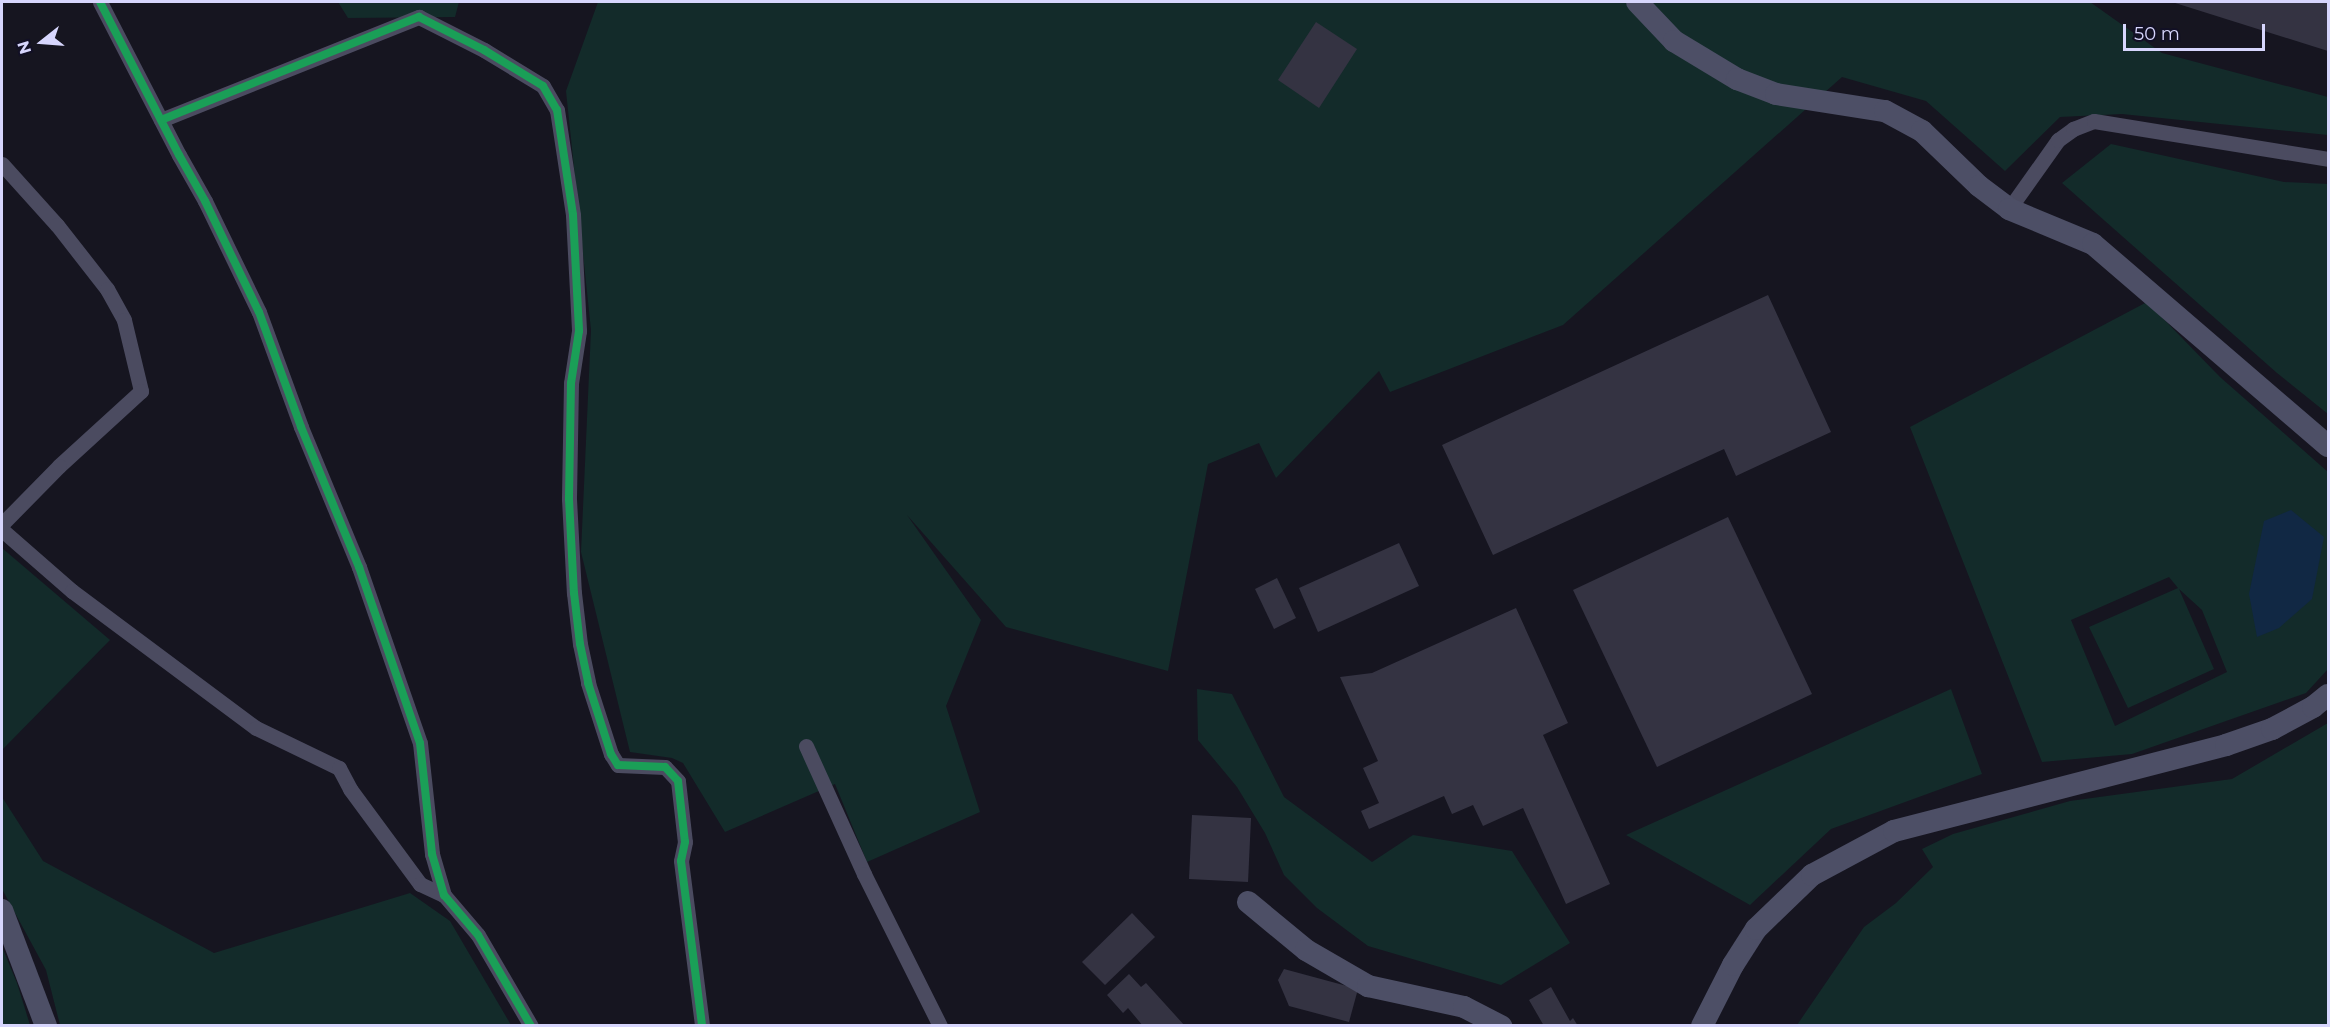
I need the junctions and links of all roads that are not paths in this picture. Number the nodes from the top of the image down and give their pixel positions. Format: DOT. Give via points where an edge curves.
graph roads {
  1 [pos="99,2"];
  2 [pos="1637,2"];
  3 [pos="161,120"];
  4 [pos="2328,159"];
  5 [pos="2,164"];
  6 [pos="2009,209"];
  7 [pos="2328,446"];
  8 [pos="2,524"];
  9 [pos="2,530"];
  10 [pos="2328,695"];
  11 [pos="806,746"];
  12 [pos="444,895"];
  13 [pos="1248,902"];
  14 [pos="2,910"];
  15 [pos="46,1026"];
  16 [pos="531,1026"];
  17 [pos="702,1026"];
  18 [pos="940,1026"];
  19 [pos="1501,1026"];
  20 [pos="1702,1026"];
  1 -- 3 [label="street"];
  2 -- 6 [label="street" via="1674,41 1737,79 1776,94 1885,111 1922,131"];
  3 -- 12 [label="street" via="259,312 359,567 420,743 432,854"];
  3 -- 17 [label="street" via="419,17 543,86 557,110 573,215 579,331 571,383 569,499 580,644 588,683 618,765 665,767 678,781 685,842 681,861"];
  4 -- 6 [label="street" via="2094,122 2073,129 2058,140"];
  5 -- 8 [label="street" via="107,289 124,320 141,391"];
  6 -- 7 [label="street" via="2093,244"];
  9 -- 12 [label="street" via="72,591 256,728 339,768 350,789 420,884"];
  10 -- 20 [label="street" via="2272,729 2226,744 1894,831 1812,875 1756,929 1732,965"];
  11 -- 18 [label="street"];
  12 -- 16 [label="street" via="478,934"];
  13 -- 19 [label="street" via="1306,950 1368,986 1464,1006"];
  14 -- 15 [label="street"];
}
